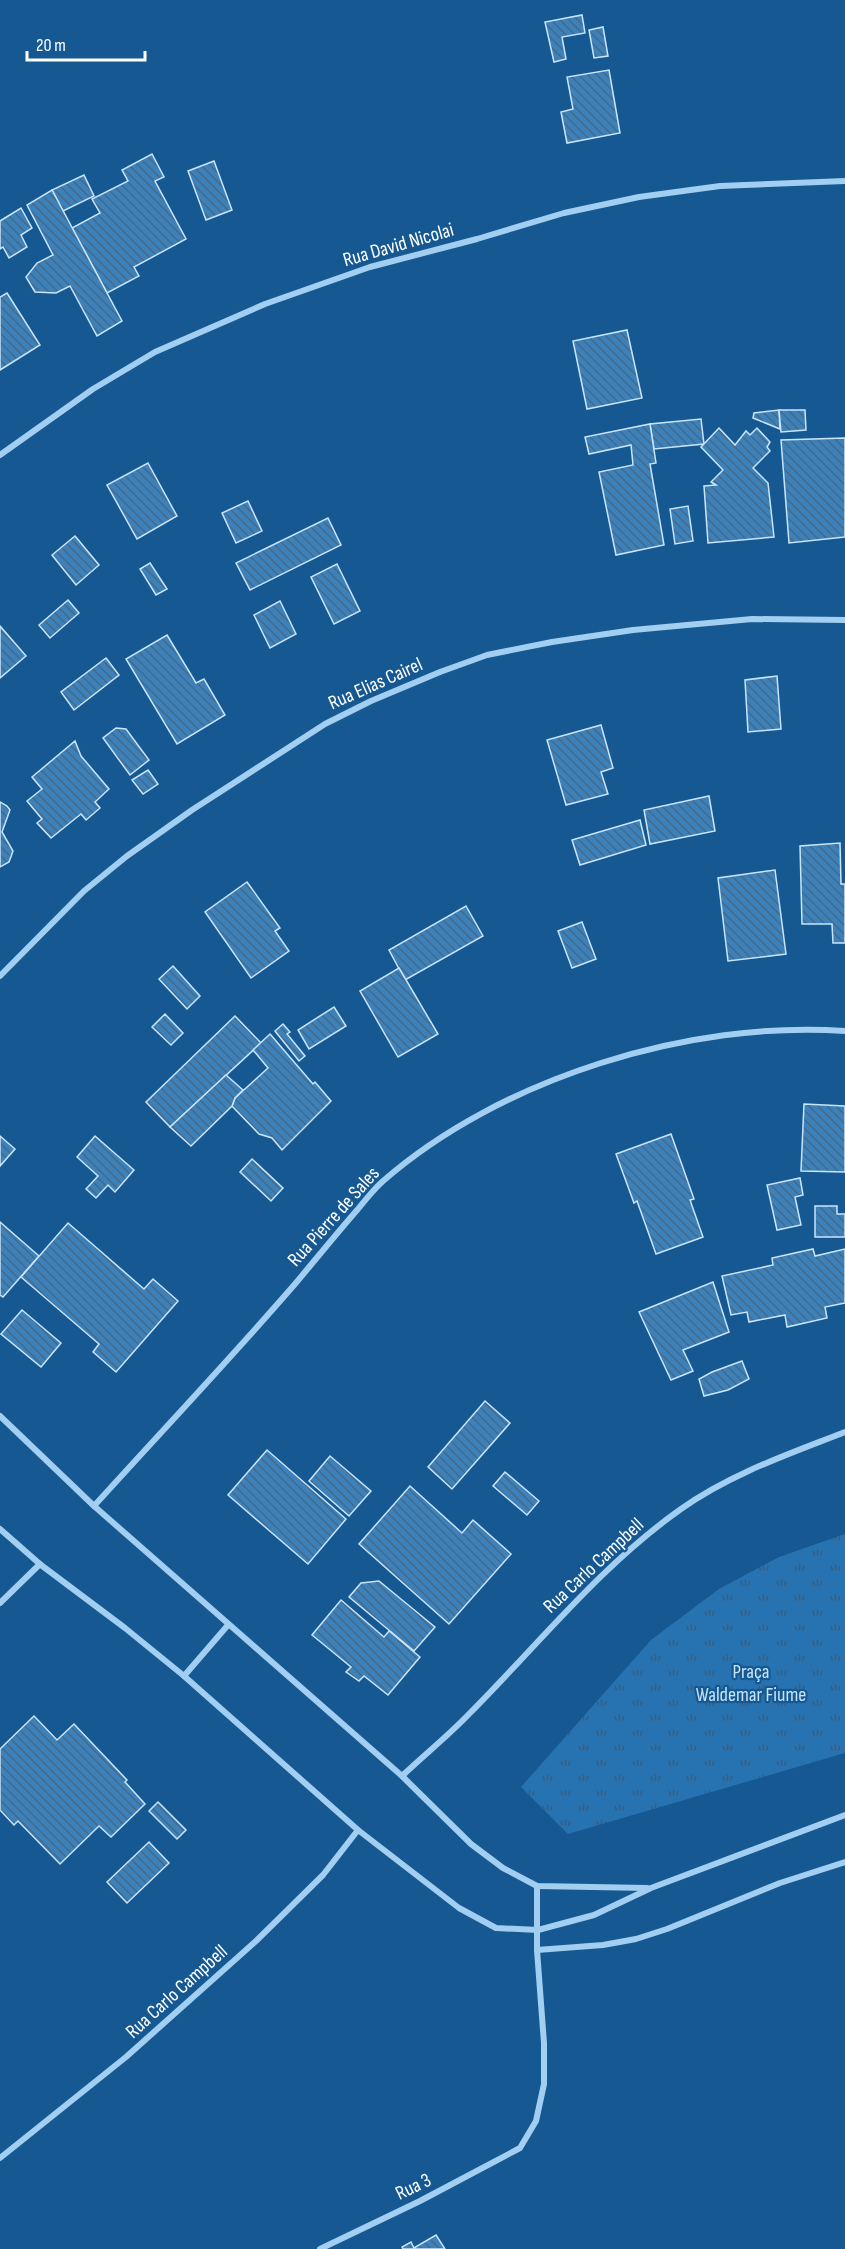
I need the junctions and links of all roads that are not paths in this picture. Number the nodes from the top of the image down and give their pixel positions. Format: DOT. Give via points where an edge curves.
graph roads {
  1 [pos="845,181"];
  2 [pos="0,455"];
  3 [pos="845,620"];
  4 [pos="0,976"];
  5 [pos="845,1031"];
  6 [pos="0,1416"];
  7 [pos="845,1432"];
  8 [pos="94,1506"];
  9 [pos="0,1529"];
  10 [pos="40,1564"];
  11 [pos="0,1603"];
  12 [pos="228,1625"];
  13 [pos="183,1676"];
  14 [pos="402,1776"];
  15 [pos="845,1815"];
  16 [pos="358,1830"];
  17 [pos="845,1862"];
  18 [pos="537,1886"];
  19 [pos="651,1888"];
  20 [pos="538,1930"];
  21 [pos="537,1950"];
  22 [pos="0,2158"];
  23 [pos="320,2249"];
  1 -- 2 [label="street, Rua David Nicolai" via="720,186 639,197 564,213 370,267 265,304 155,351"];
  3 -- 4 [label="street, Rua Elias Cairel" via="752,619 633,630 487,655 371,701 325,724 127,856 84,891"];
  5 -- 8 [label="street, Rua Pierre de Sales" via="786,1030 707,1037 657,1047 550,1083 456,1128 381,1182"];
  6 -- 8 [label="street"];
  7 -- 14 [label="street, Rua Carlo Campbell" via="732,1479 682,1508 634,1545 468,1715"];
  8 -- 12 [label="street"];
  9 -- 10 [label="street"];
  10 -- 11 [label="street"];
  10 -- 13 [label="street"];
  12 -- 13 [label="street"];
  12 -- 14 [label="street"];
  13 -- 16 [label="street"];
  14 -- 18 [label="street" via="471,1844 503,1868"];
  15 -- 19 [label="street"];
  16 -- 20 [label="street" via="459,1908 496,1928"];
  16 -- 22 [label="street, Rua Carlo Campbell" via="323,1875 256,1941 126,2057"];
  17 -- 21 [label="street" via="780,1883 636,1940"];
  18 -- 19 [label="street"];
  18 -- 20 [label="street"];
  19 -- 20 [label="street" via="594,1915"];
  20 -- 21 [label="street"];
  21 -- 23 [label="street, Rua 3" via="544,2084 536,2121 520,2148"];
}
